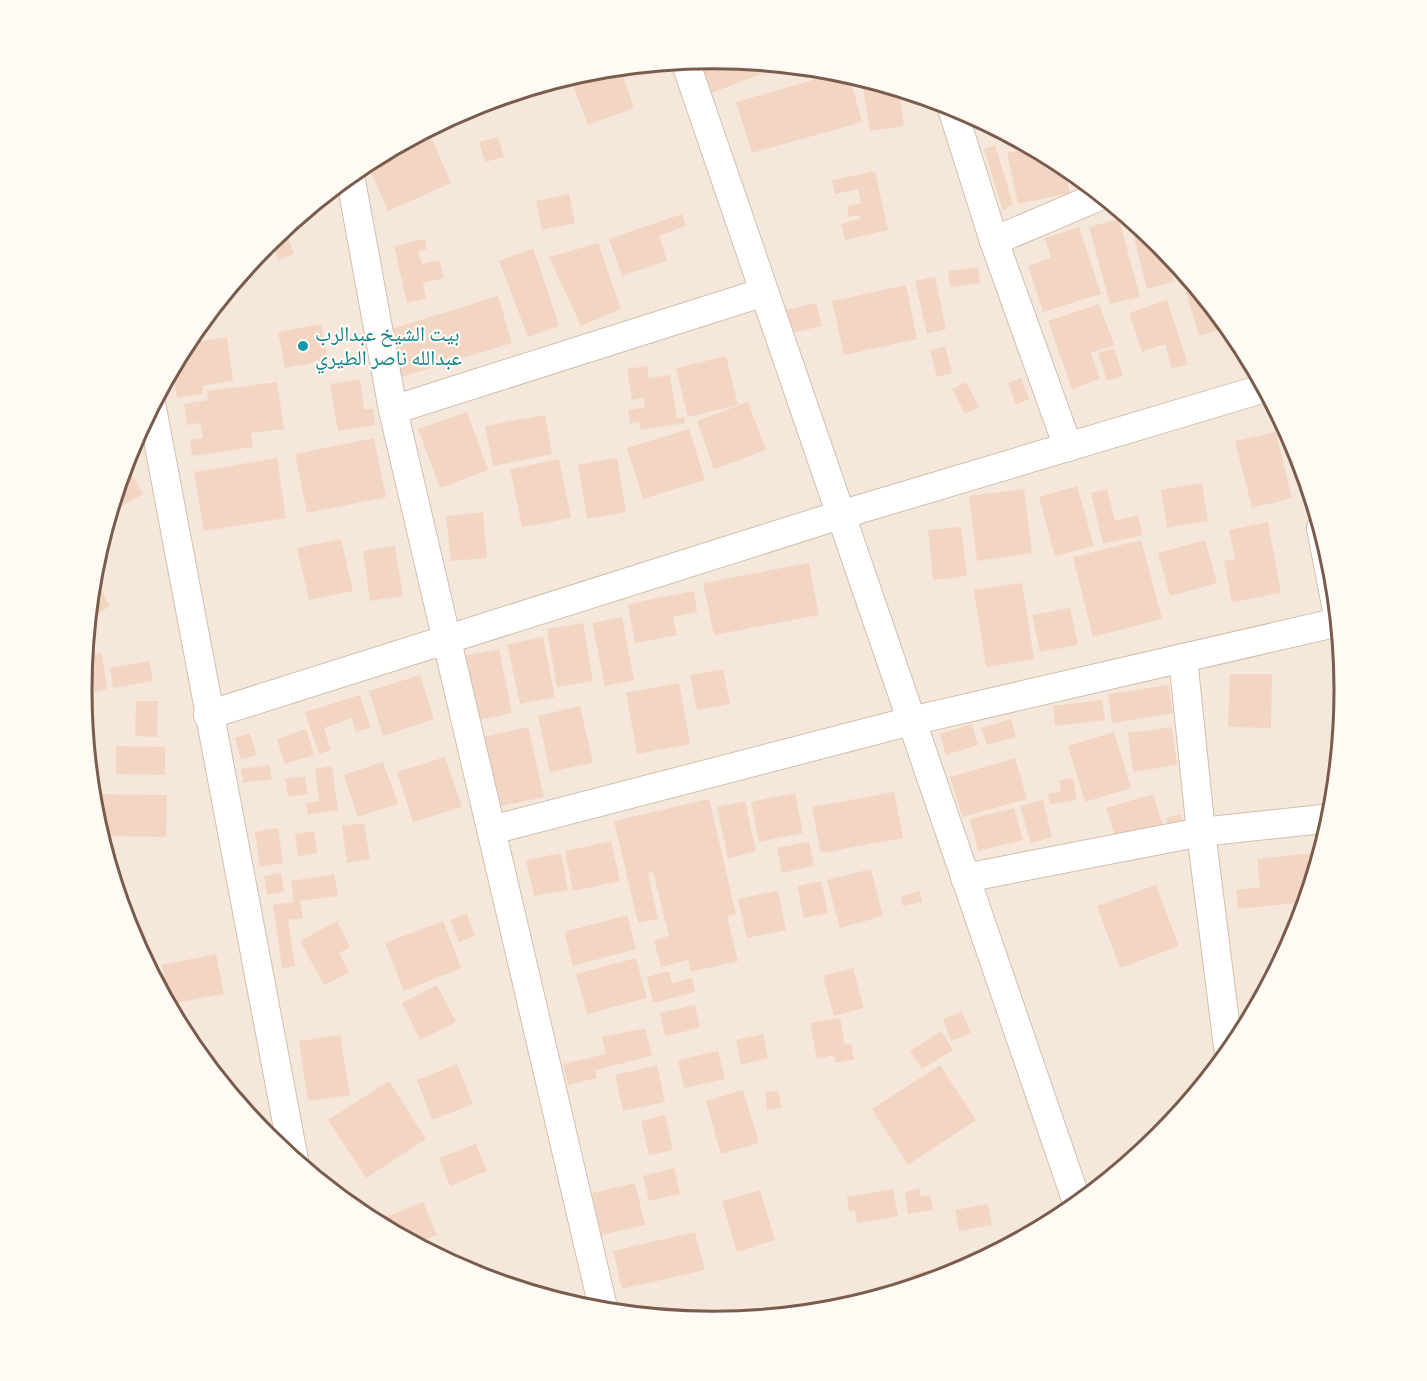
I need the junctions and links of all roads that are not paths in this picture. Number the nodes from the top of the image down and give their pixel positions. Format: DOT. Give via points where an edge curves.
graph roads {
  1 [pos="688,70"];
  2 [pos="955,118"];
  3 [pos="353,185"];
  4 [pos="1094,198"];
  5 [pos="994,241"];
  6 [pos="764,292"];
  7 [pos="1257,390"];
  8 [pos="393,410"];
  9 [pos="154,420"];
  10 [pos="1068,447"];
  11 [pos="840,514"];
  12 [pos="1331,624"];
  13 [pos="447,639"];
  14 [pos="1183,658"];
  15 [pos="208,715"];
  16 [pos="911,721"];
  17 [pos="1321,819"];
  18 [pos="492,830"];
  19 [pos="1200,832"];
  20 [pos="965,878"];
  21 [pos="1227,1040"];
  22 [pos="291,1146"];
  23 [pos="1075,1196"];
  24 [pos="602,1302"];
  1 -- 6 [label="street"];
  2 -- 5 [label="street"];
  3 -- 8 [label="street"];
  4 -- 5 [label="street"];
  5 -- 10 [label="street"];
  6 -- 8 [label="street"];
  6 -- 11 [label="street"];
  7 -- 10 [label="street"];
  8 -- 13 [label="street"];
  9 -- 15 [label="street"];
  10 -- 11 [label="street"];
  11 -- 13 [label="street"];
  11 -- 16 [label="street"];
  12 -- 14 [label="street"];
  13 -- 15 [label="street"];
  13 -- 18 [label="street"];
  14 -- 16 [label="street"];
  14 -- 19 [label="street"];
  15 -- 22 [label="street"];
  16 -- 18 [label="street"];
  16 -- 20 [label="street"];
  17 -- 19 [label="street"];
  18 -- 24 [label="street"];
  19 -- 20 [label="street"];
  19 -- 21 [label="street"];
  20 -- 23 [label="street"];
}
